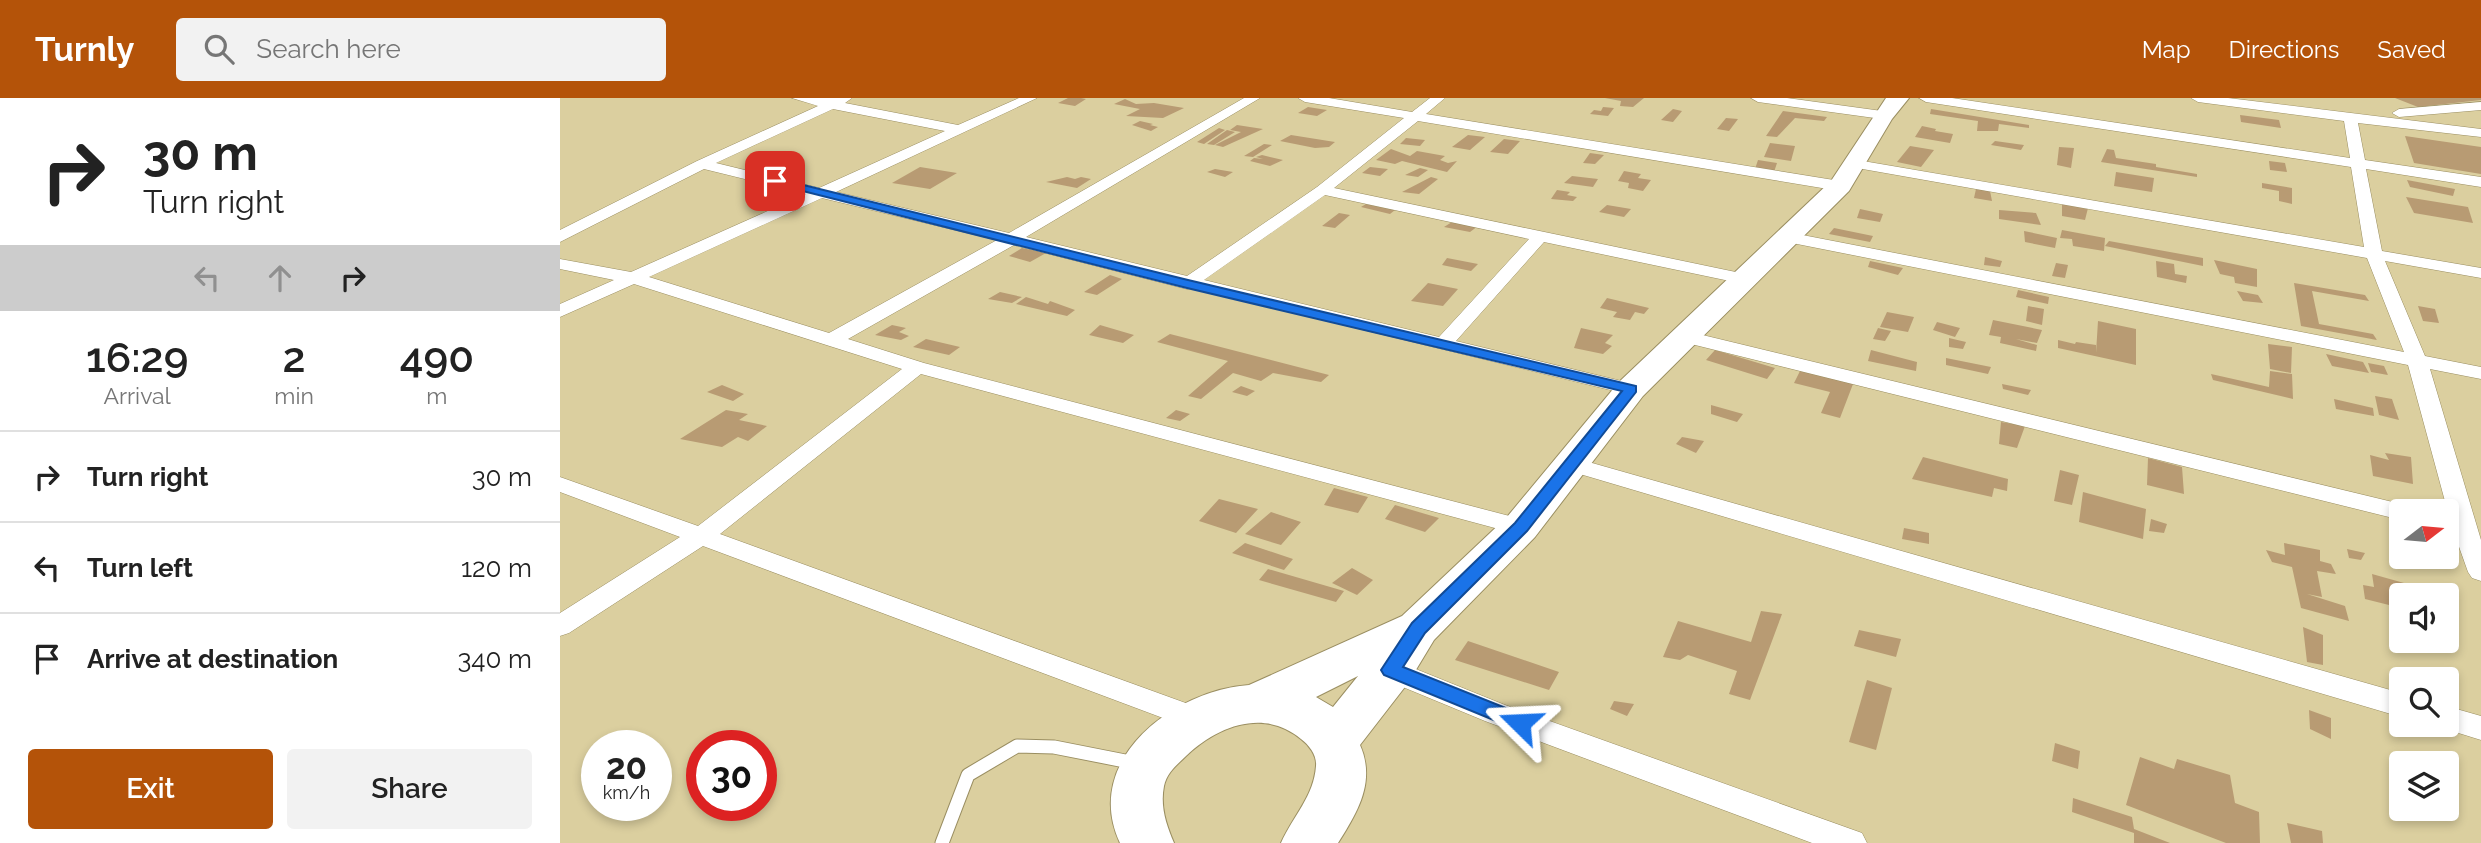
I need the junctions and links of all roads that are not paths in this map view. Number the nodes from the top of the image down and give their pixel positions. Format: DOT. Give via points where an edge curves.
graph roads {
  1 [pos="799,98"];
  2 [pos="1030,98"];
  3 [pos="1253,98"];
  4 [pos="1305,98"];
  5 [pos="1438,98"];
  6 [pos="1758,98"];
  7 [pos="1926,98"];
  8 [pos="2198,98"];
  9 [pos="839,101"];
  10 [pos="1890,106"];
  11 [pos="2481,106"];
  12 [pos="1415,116"];
  13 [pos="2350,118"];
  14 [pos="960,130"];
  15 [pos="2481,133"];
  16 [pos="2359,163"];
  17 [pos="702,164"];
  18 [pos="1848,175"];
  19 [pos="2481,183"];
  20 [pos="1322,190"];
  21 [pos="823,192"];
  22 [pos="1540,236"];
  23 [pos="560,237"];
  24 [pos="1787,237"];
  25 [pos="1010,240"];
  26 [pos="2374,255"];
  27 [pos="560,264"];
  28 [pos="2481,273"];
  29 [pos="632,278"];
  30 [pos="1744,279"];
  31 [pos="1187,284"];
  32 [pos="560,311"];
  33 [pos="1686,337"];
  34 [pos="830,341"];
  35 [pos="1442,345"];
  36 [pos="2417,360"];
  37 [pos="916,367"];
  38 [pos="2481,373"];
  39 [pos="1631,389"];
  40 [pos="1571,464"];
  41 [pos="560,484"];
  42 [pos="2389,509"];
  43 [pos="1521,527"];
  44 [pos="2464,527"];
  45 [pos="702,534"];
  46 [pos="2481,572"];
  47 [pos="560,626"];
  48 [pos="1418,628"];
  49 [pos="1391,670"];
  50 [pos="1261,701"];
  51 [pos="2389,702"];
  52 [pos="1195,718"];
  53 [pos="2459,722"];
  54 [pos="2481,728"];
  55 [pos="1335,740"];
  56 [pos="1146,765"];
  57 [pos="1323,835"];
  58 [pos="942,843"];
  59 [pos="1147,843"];
  60 [pos="1851,843"];
  1 -- 9 [label="street"];
  2 -- 14 [label="street"];
  3 -- 25 [label="street"];
  4 -- 12 [label="street"];
  5 -- 12 [label="street"];
  6 -- 10 [label="street"];
  7 -- 16 [label="street"];
  8 -- 13 [label="street"];
  9 -- 14 [label="street"];
  9 -- 17 [label="street"];
  10 -- 18 [label="highway"];
  11 -- 13 [label="street"];
  12 -- 18 [label="street"];
  12 -- 20 [label="street"];
  13 -- 15 [label="street"];
  13 -- 16 [label="street"];
  14 -- 21 [label="street"];
  16 -- 19 [label="street"];
  16 -- 26 [label="street"];
  17 -- 21 [label="street"];
  17 -- 23 [label="street"];
  18 -- 24 [label="highway"];
  18 -- 26 [label="street"];
  20 -- 22 [label="street"];
  20 -- 31 [label="street"];
  21 -- 25 [label="street"];
  21 -- 29 [label="street"];
  22 -- 30 [label="street"];
  22 -- 35 [label="street"];
  24 -- 30 [label="highway"];
  24 -- 36 [label="street"];
  25 -- 31 [label="street"];
  25 -- 34 [label="street"];
  26 -- 28 [label="street"];
  26 -- 36 [label="street"];
  27 -- 29 [label="street"];
  29 -- 32 [label="street"];
  29 -- 34 [label="street"];
  30 -- 33 [label="highway"];
  31 -- 35 [label="street"];
  33 -- 39 [label="highway"];
  33 -- 42 [label="street"];
  34 -- 37 [label="street"];
  35 -- 39 [label="street"];
  36 -- 38 [label="street"];
  36 -- 44 [label="street"];
  37 -- 43 [label="street"];
  37 -- 45 [label="street"];
  39 -- 40 [label="highway"];
  40 -- 43 [label="highway"];
  40 -- 51 [label="street"];
  41 -- 45 [label="street"];
  43 -- 48 [label="highway"];
  44 -- 46 [label="street"];
  45 -- 47 [label="street"];
  45 -- 52 [label="street"];
  48 -- 49 [label="highway"];
  48 -- 50 [label="highway"];
  49 -- 55 [label="highway"];
  49 -- 60 [label="street" via="1495,713"];
  50 -- 52 [label="highway" via="1227,705"];
  50 -- 55 [label="highway" via="1300,710 1317,719"];
  52 -- 56 [label="highway" via="1167,738"];
  53 -- 54 [label="street"];
  55 -- 57 [label="highway" via="1343,764 1341,792"];
  56 -- 58 [label="lane" via="1054,747 1017,746 968,775"];
  56 -- 59 [label="highway" via="1135,796 1137,825"];
}
